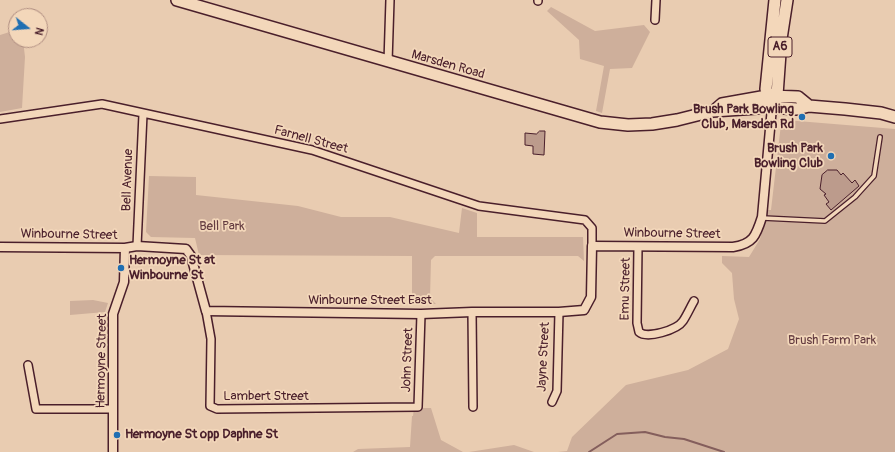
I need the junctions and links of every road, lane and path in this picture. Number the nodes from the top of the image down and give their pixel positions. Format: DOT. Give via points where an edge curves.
graph roads {
  1 [pos="177,0"];
  2 [pos="390,0"];
  3 [pos="656,0"];
  4 [pos="775,0"];
  5 [pos="787,0"];
  6 [pos="656,20"];
  7 [pos="388,62"];
  8 [pos="772,96"];
  9 [pos="809,106"];
  10 [pos="772,107"];
  11 [pos="714,111"];
  12 [pos="143,114"];
  13 [pos="895,117"];
  14 [pos="0,119"];
  15 [pos="880,136"];
  16 [pos="762,218"];
  17 [pos="137,246"];
  18 [pos="592,246"];
  19 [pos="0,247"];
  20 [pos="638,247"];
  21 [pos="125,248"];
  22 [pos="694,301"];
  23 [pos="206,312"];
  24 [pos="472,312"];
  25 [pos="559,312"];
  26 [pos="421,314"];
  27 [pos="28,365"];
  28 [pos="552,402"];
  29 [pos="418,407"];
  30 [pos="473,407"];
  31 [pos="113,409"];
  32 [pos="113,452"];
  1 -- 7 [label="main road, Marsden Road"];
  2 -- 7 [label="street"];
  3 -- 6 [label="street"];
  4 -- 8 [label="main road, A6" via="766,89"];
  5 -- 8 [label="main road, A6"];
  7 -- 11 [label="main road, Marsden Road" via="612,124 662,123"];
  8 -- 9 [label="main road, Marsden Road" via="798,97"];
  8 -- 10 [label="main road, A6"];
  8 -- 11 [label="main road, Marsden Road" via="722,104"];
  9 -- 10 [label="main road, Marsden Road" via="797,109"];
  9 -- 13 [label="main road, Marsden Road" via="872,112"];
  10 -- 11 [label="main road, Marsden Road" via="756,106"];
  10 -- 16 [label="street"];
  12 -- 14 [label="street, Farnell Street" via="99,104"];
  12 -- 17 [label="street, Bell Avenue"];
  12 -- 18 [label="street, Farnell Street" via="312,150 479,206 585,220 592,228"];
  15 -- 16 [label="lane" via="874,176 855,197 825,221"];
  16 -- 20 [label="street, Winbourne Street" via="751,241 733,247"];
  17 -- 21 [label="street, Winbourne Street"];
  17 -- 23 [label="street" via="186,249 191,256"];
  18 -- 20 [label="street, Winbourne Street"];
  18 -- 25 [label="street, Winbourne Street East" via="589,303 584,310"];
  19 -- 21 [label="street, Winbourne Street"];
  20 -- 22 [label="street, Emu Street" via="639,332 651,335 680,324"];
  21 -- 31 [label="street, Hermoyne Street" via="124,282 113,314"];
  23 -- 26 [label="street, Winbourne Street East"];
  23 -- 29 [label="street, Lambert Street" via="211,339 210,406 217,409"];
  24 -- 25 [label="street, Winbourne Street East"];
  24 -- 26 [label="street, Winbourne Street East"];
  24 -- 30 [label="street"];
  25 -- 28 [label="street, Jayne Street" via="557,391"];
  26 -- 29 [label="street, John Street"];
  27 -- 31 [label="street" via="36,409"];
  31 -- 32 [label="street, Hermoyne Street"];
}
